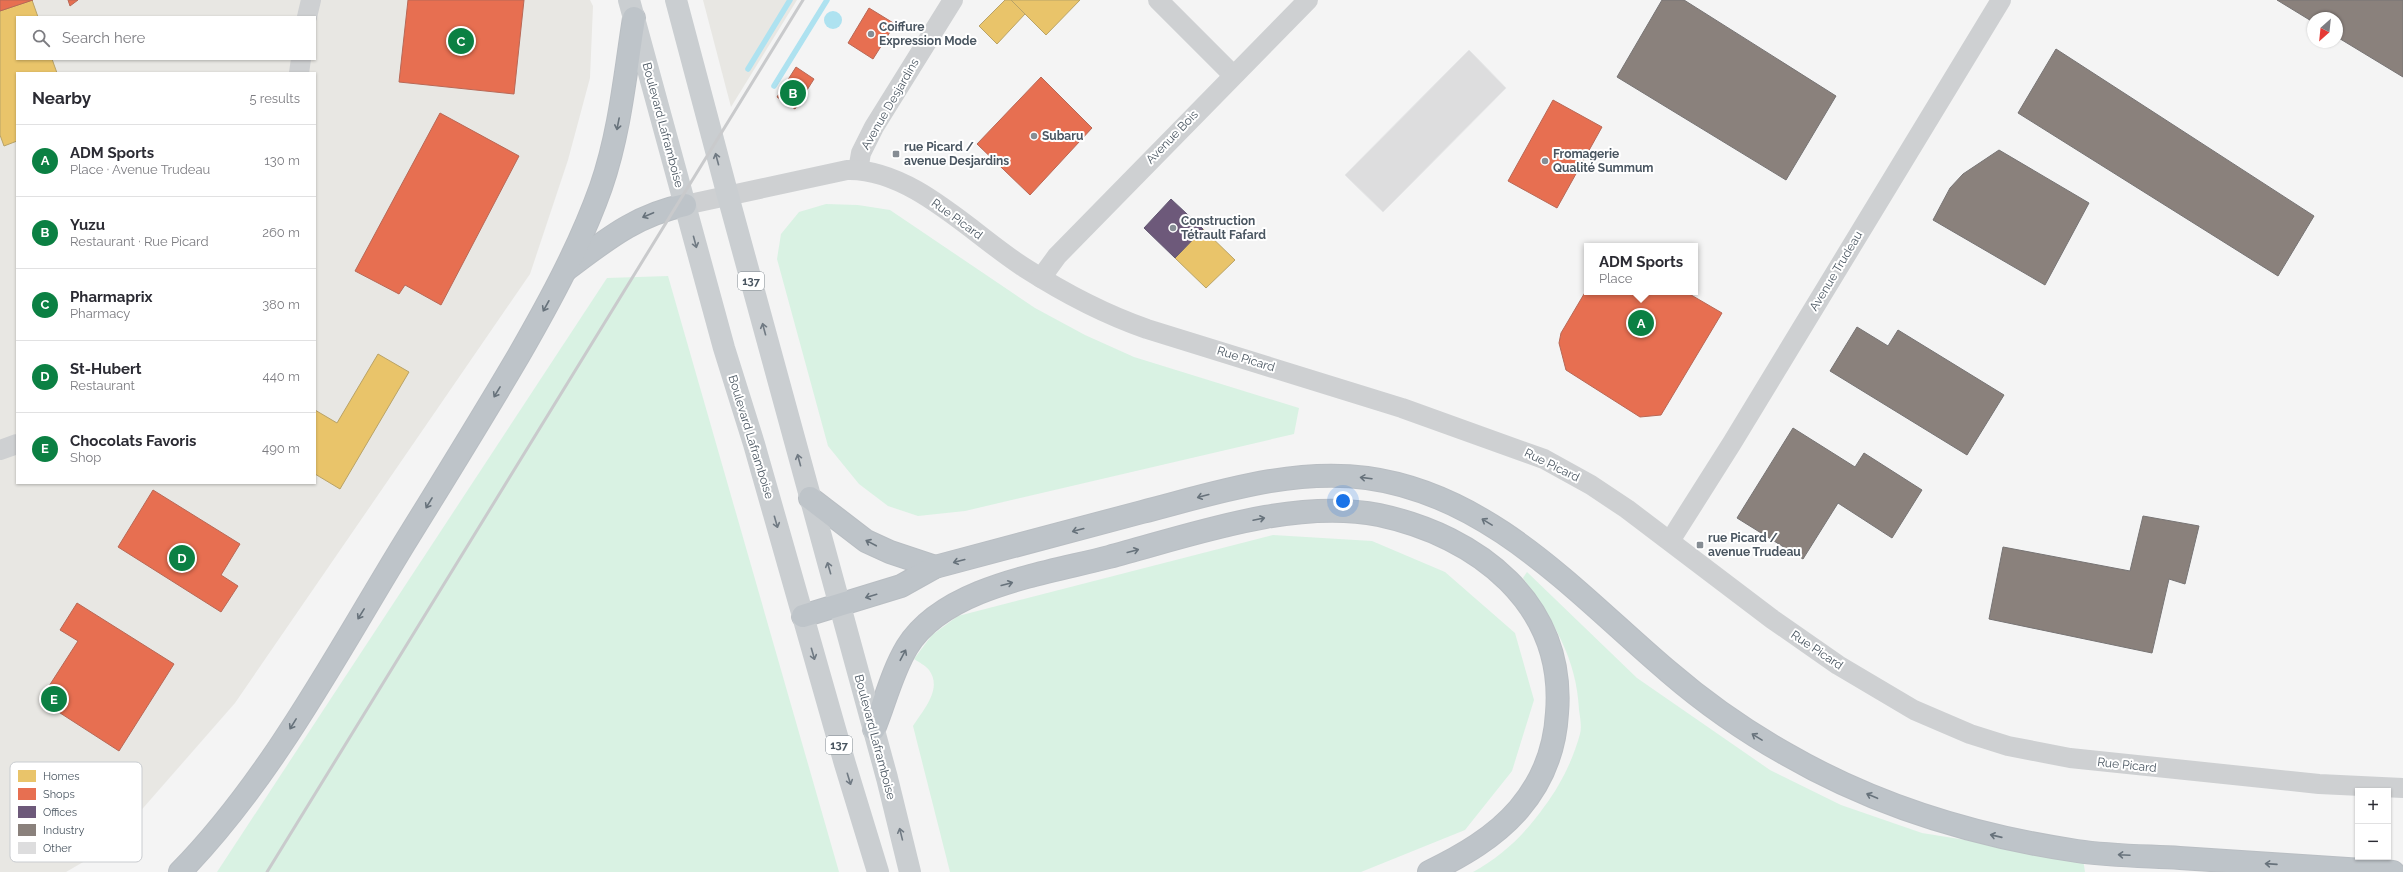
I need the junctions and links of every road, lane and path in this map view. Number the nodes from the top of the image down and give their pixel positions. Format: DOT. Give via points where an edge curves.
graph roads {
  1 [pos="311,0"];
  2 [pos="676,0"];
  3 [pos="953,0"];
  4 [pos="1158,0"];
  5 [pos="1308,0"];
  6 [pos="2000,0"];
  7 [pos="632,9"];
  8 [pos="307,16"];
  9 [pos="301,60"];
  10 [pos="299,72"];
  11 [pos="1233,75"];
  12 [pos="858,170"];
  13 [pos="728,196"];
  14 [pos="685,205"];
  15 [pos="564,271"];
  16 [pos="1042,278"];
  17 [pos="16,444"];
  18 [pos="0,450"];
  19 [pos="810,498"];
  20 [pos="1670,541"];
  21 [pos="935,567"];
  22 [pos="840,605"];
  23 [pos="803,616"];
  24 [pos="874,729"];
  25 [pos="2403,788"];
  26 [pos="180,872"];
  27 [pos="878,872"];
  28 [pos="910,872"];
  29 [pos="1429,872"];
  30 [pos="2393,872"];
  1 -- 8 [label="street"];
  13 -- 2 [label="main road, Boulevard Laframboise / 137, one-way"];
  3 -- 12 [label="street, Avenue Desjardins" via="874,127 861,153"];
  4 -- 11 [label="street"];
  5 -- 11 [label="street, Avenue Bois"];
  6 -- 20 [label="street, Avenue Trudeau"];
  7 -- 14 [label="main road, Boulevard Laframboise / 137"];
  7 -- 15 [label="highway, one-way" via="618,122 608,163 587,223"];
  9 -- 10 [label="street"];
  11 -- 16 [label="street, Avenue Bois" via="1057,256"];
  12 -- 13 [label="street, Rue Picard" via="832,172"];
  12 -- 16 [label="street, Rue Picard" via="886,176 906,185"];
  13 -- 14 [label="street, Rue Picard"];
  19 -- 13 [label="main road, Boulevard Laframboise / 137, one-way"];
  14 -- 15 [label="highway, one-way" via="666,208 635,221"];
  14 -- 23 [label="main road, Boulevard Laframboise / 137, one-way"];
  15 -- 26 [label="highway, one-way" via="505,379 273,756 228,820"];
  16 -- 20 [label="street, Rue Picard" via="1085,303 1133,324 1388,403 1528,452 1591,485"];
  17 -- 18 [label="street"];
  21 -- 19 [label="highway, one-way" via="866,541"];
  22 -- 19 [label="main road, Boulevard Laframboise / 137, one-way"];
  20 -- 25 [label="street, Rue Picard" via="1772,619 1858,678 1914,710 1976,736 2027,750 2100,762 2312,784"];
  21 -- 22 [label="highway, one-way" via="901,586"];
  30 -- 21 [label="highway, one-way" via="2080,851 1978,832 1891,804 1805,765 1731,720 1685,686 1532,554 1494,526 1438,497 1377,480 1341,476 1268,480"];
  22 -- 23 [label="highway"];
  22 -- 24 [label="main road, Boulevard Laframboise / 137"];
  23 -- 27 [label="main road, Boulevard Laframboise / 137, one-way" via="844,764"];
  28 -- 24 [label="main road, Boulevard Laframboise / 137, one-way"];
  24 -- 29 [label="highway, one-way" via="901,658 913,639 935,615 976,594 1275,515 1330,510 1394,519 1452,540 1505,576 1525,599 1541,625 1557,677 1558,701 1554,739 1547,762 1532,792 1514,814 1492,834"];
}
